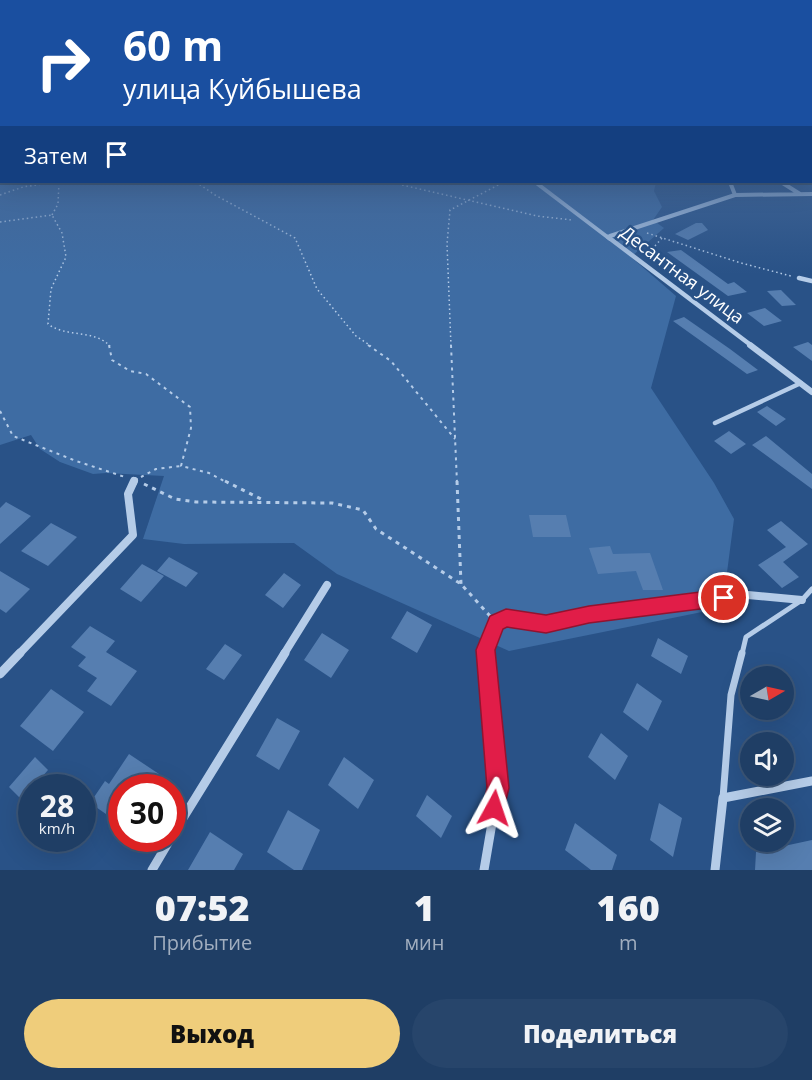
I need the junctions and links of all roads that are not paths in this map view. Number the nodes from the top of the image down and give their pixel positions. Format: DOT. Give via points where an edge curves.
graph roads {
  1 [pos="550,193"];
  2 [pos="801,194"];
  3 [pos="812,194"];
  4 [pos="735,195"];
  5 [pos="610,237"];
  6 [pos="799,278"];
  7 [pos="812,281"];
  8 [pos="801,383"];
  9 [pos="812,384"];
  10 [pos="806,387"];
  11 [pos="812,392"];
  12 [pos="715,423"];
  13 [pos="135,480"];
  14 [pos="327,585"];
  15 [pos="812,589"];
  16 [pos="802,600"];
  17 [pos="0,674"];
  18 [pos="812,781"];
  19 [pos="723,798"];
  20 [pos="186,815"];
  21 [pos="163,852"];
  22 [pos="152,870"];
  23 [pos="484,870"];
  24 [pos="715,870"];
  1 -- 5 [label="street, Десантная улица"];
  2 -- 3 [label="street"];
  2 -- 4 [label="street"];
  4 -- 5 [label="street"];
  5 -- 8 [label="street, Десантная улица"];
  6 -- 7 [label="street"];
  8 -- 10 [label="street, Десантная улица"];
  8 -- 12 [label="lane"];
  9 -- 10 [label="lane"];
  10 -- 11 [label="street, Десантная улица"];
  13 -- 17 [label="street" via="128,494 133,535"];
  14 -- 20 [label="street"];
  15 -- 16 [label="lane"];
  16 -- 19 [label="lane" via="746,637 731,695"];
  16 -- 23 [label="street" via="748,595 546,624 506,618 497,623 486,650 498,788"];
  18 -- 19 [label="street"];
  19 -- 24 [label="street"];
  21 -- 22 [label="street"];
}
